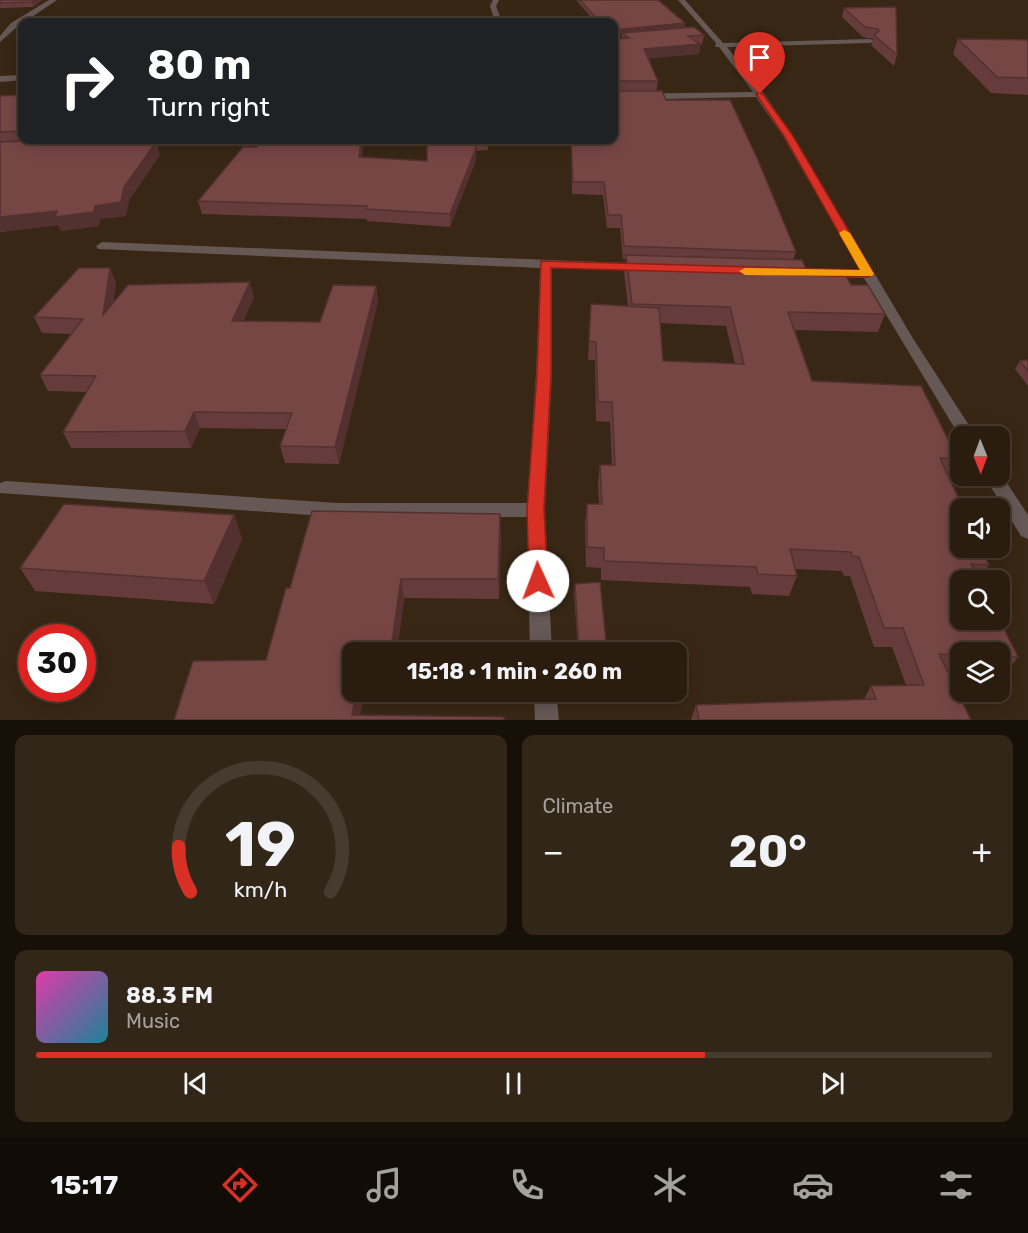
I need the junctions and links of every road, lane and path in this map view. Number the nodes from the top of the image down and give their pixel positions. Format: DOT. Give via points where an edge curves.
graph roads {
  1 [pos="54,0"];
  2 [pos="496,0"];
  3 [pos="681,0"];
  4 [pos="25,18"];
  5 [pos="498,18"];
  6 [pos="18,22"];
  7 [pos="0,40"];
  8 [pos="870,41"];
  9 [pos="718,45"];
  10 [pos="18,78"];
  11 [pos="0,79"];
  12 [pos="760,94"];
  13 [pos="618,97"];
  14 [pos="102,246"];
  15 [pos="546,264"];
  16 [pos="661,268"];
  17 [pos="776,272"];
  18 [pos="868,274"];
  19 [pos="962,426"];
  20 [pos="999,486"];
  21 [pos="6,488"];
  22 [pos="536,510"];
  23 [pos="1028,531"];
  24 [pos="541,642"];
  25 [pos="546,702"];
  26 [pos="547,720"];
  1 -- 4 [label="street"];
  2 -- 5 [label="street" via="493,6"];
  3 -- 9 [label="street"];
  6 -- 7 [label="street"];
  8 -- 9 [label="street"];
  9 -- 12 [label="street"];
  10 -- 11 [label="street"];
  12 -- 13 [label="street"];
  12 -- 18 [label="street"];
  14 -- 15 [label="street"];
  15 -- 16 [label="street"];
  15 -- 22 [label="street"];
  17 -- 18 [label="street"];
  18 -- 19 [label="street"];
  20 -- 23 [label="street"];
  21 -- 22 [label="street" via="338,510"];
  22 -- 24 [label="street"];
  25 -- 26 [label="street"];
}
